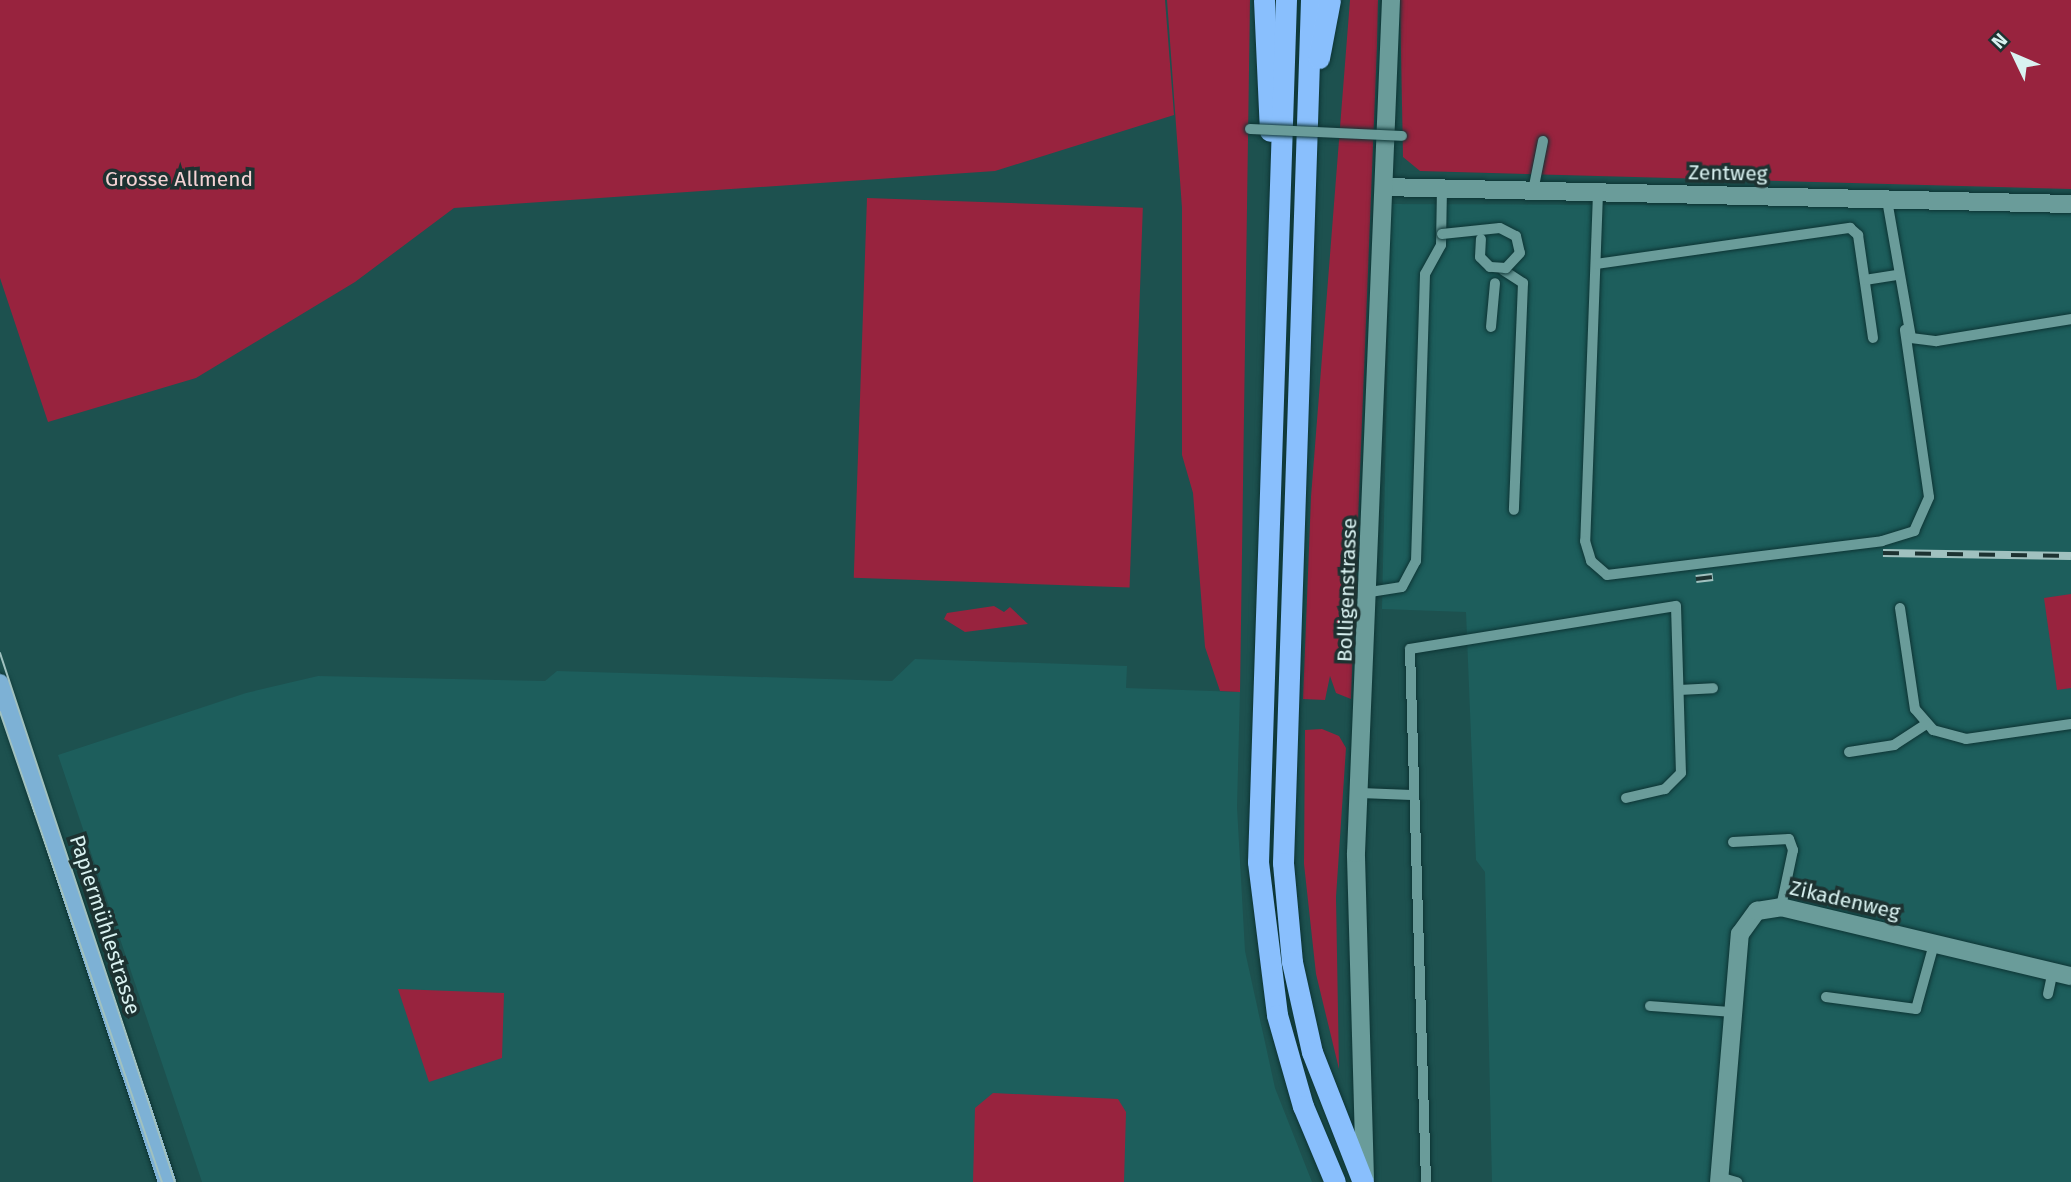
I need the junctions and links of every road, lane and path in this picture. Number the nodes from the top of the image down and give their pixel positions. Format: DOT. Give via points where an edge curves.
graph roads {
  1 [pos="1264,0"];
  2 [pos="1286,0"];
  3 [pos="1311,0"];
  4 [pos="1330,0"];
  5 [pos="1391,0"];
  6 [pos="1306,125"];
  7 [pos="1250,130"];
  8 [pos="1402,136"];
  9 [pos="1543,141"];
  10 [pos="1384,187"];
  11 [pos="1443,189"];
  12 [pos="1533,191"];
  13 [pos="1598,193"];
  14 [pos="1278,200"];
  15 [pos="1887,200"];
  16 [pos="2071,204"];
  17 [pos="1481,239"];
  18 [pos="1441,240"];
  19 [pos="1596,264"];
  20 [pos="1503,270"];
  21 [pos="1897,275"];
  22 [pos="1865,280"];
  23 [pos="1495,283"];
  24 [pos="2071,319"];
  25 [pos="1491,327"];
  26 [pos="1905,330"];
  27 [pos="1873,338"];
  28 [pos="1514,510"];
  29 [pos="1370,592"];
  30 [pos="1900,608"];
  31 [pos="0,682"];
  32 [pos="1713,688"];
  33 [pos="1679,690"];
  34 [pos="1926,724"];
  35 [pos="2071,724"];
  36 [pos="1849,752"];
  37 [pos="1359,793"];
  38 [pos="1413,795"];
  39 [pos="1626,797"];
  40 [pos="1733,842"];
  41 [pos="1781,907"];
  42 [pos="1934,944"];
  43 [pos="2053,971"];
  44 [pos="2071,976"];
  45 [pos="2048,993"];
  46 [pos="1826,997"];
  47 [pos="1650,1006"];
  48 [pos="1732,1012"];
  49 [pos="1719,1180"];
  50 [pos="167,1182"];
  51 [pos="1335,1182"];
  52 [pos="1364,1182"];
  53 [pos="1426,1182"];
  54 [pos="1737,1182"];
  1 -- 14 [label="highway"];
  2 -- 14 [label="highway"];
  3 -- 6 [label="highway"];
  4 -- 6 [label="highway"];
  5 -- 10 [label="street, Bolligenstrasse"];
  6 -- 52 [label="highway" via="1283,863 1293,962 1312,1052"];
  7 -- 8 [label="lane, bridge"];
  9 -- 12 [label="lane"];
  10 -- 11 [label="street, Zentweg"];
  10 -- 29 [label="street, Bolligenstrasse"];
  11 -- 12 [label="street, Zentweg"];
  11 -- 18 [label="lane"];
  12 -- 13 [label="street, Zentweg"];
  13 -- 15 [label="street, Zentweg"];
  13 -- 19 [label="lane"];
  14 -- 51 [label="highway" via="1258,862 1277,1015 1303,1106"];
  15 -- 16 [label="street, Zentweg"];
  15 -- 21 [label="lane"];
  17 -- 18 [label="lane, bridge" via="1480,257 1490,267 1506,268 1520,253 1516,236 1500,228"];
  18 -- 29 [label="lane" via="1425,274 1416,561 1402,587"];
  19 -- 22 [label="lane" via="1850,228 1858,235"];
  19 -- 26 [label="lane" via="1585,541 1592,564 1612,577 1882,541 1914,531 1928,497"];
  20 -- 28 [label="lane" via="1523,283"];
  21 -- 22 [label="lane"];
  21 -- 26 [label="lane"];
  22 -- 27 [label="lane"];
  23 -- 25 [label="lane"];
  24 -- 26 [label="lane" via="1925,342"];
  29 -- 37 [label="street, Bolligenstrasse"];
  30 -- 34 [label="lane" via="1915,709"];
  31 -- 50 [label="main road, Papiermühlestrasse"];
  32 -- 33 [label="lane"];
  33 -- 38 [label="lane" via="1676,606 1410,649"];
  33 -- 39 [label="lane" via="1681,773 1665,789"];
  34 -- 35 [label="lane" via="1959,740"];
  34 -- 36 [label="lane" via="1894,745"];
  37 -- 38 [label="lane"];
  37 -- 52 [label="street, Bolligenstrasse"];
  38 -- 53 [label="lane"];
  40 -- 41 [label="lane" via="1790,839 1793,850"];
  41 -- 42 [label="street, Zikadenweg"];
  41 -- 48 [label="street, Zikadenweg" via="1761,908 1742,927"];
  42 -- 43 [label="street, Zikadenweg"];
  42 -- 46 [label="lane" via="1916,1009"];
  43 -- 44 [label="street, Zikadenweg"];
  43 -- 45 [label="lane"];
  47 -- 48 [label="lane"];
  48 -- 49 [label="street, Zikadenweg"];
  49 -- 54 [label="lane"];
}
